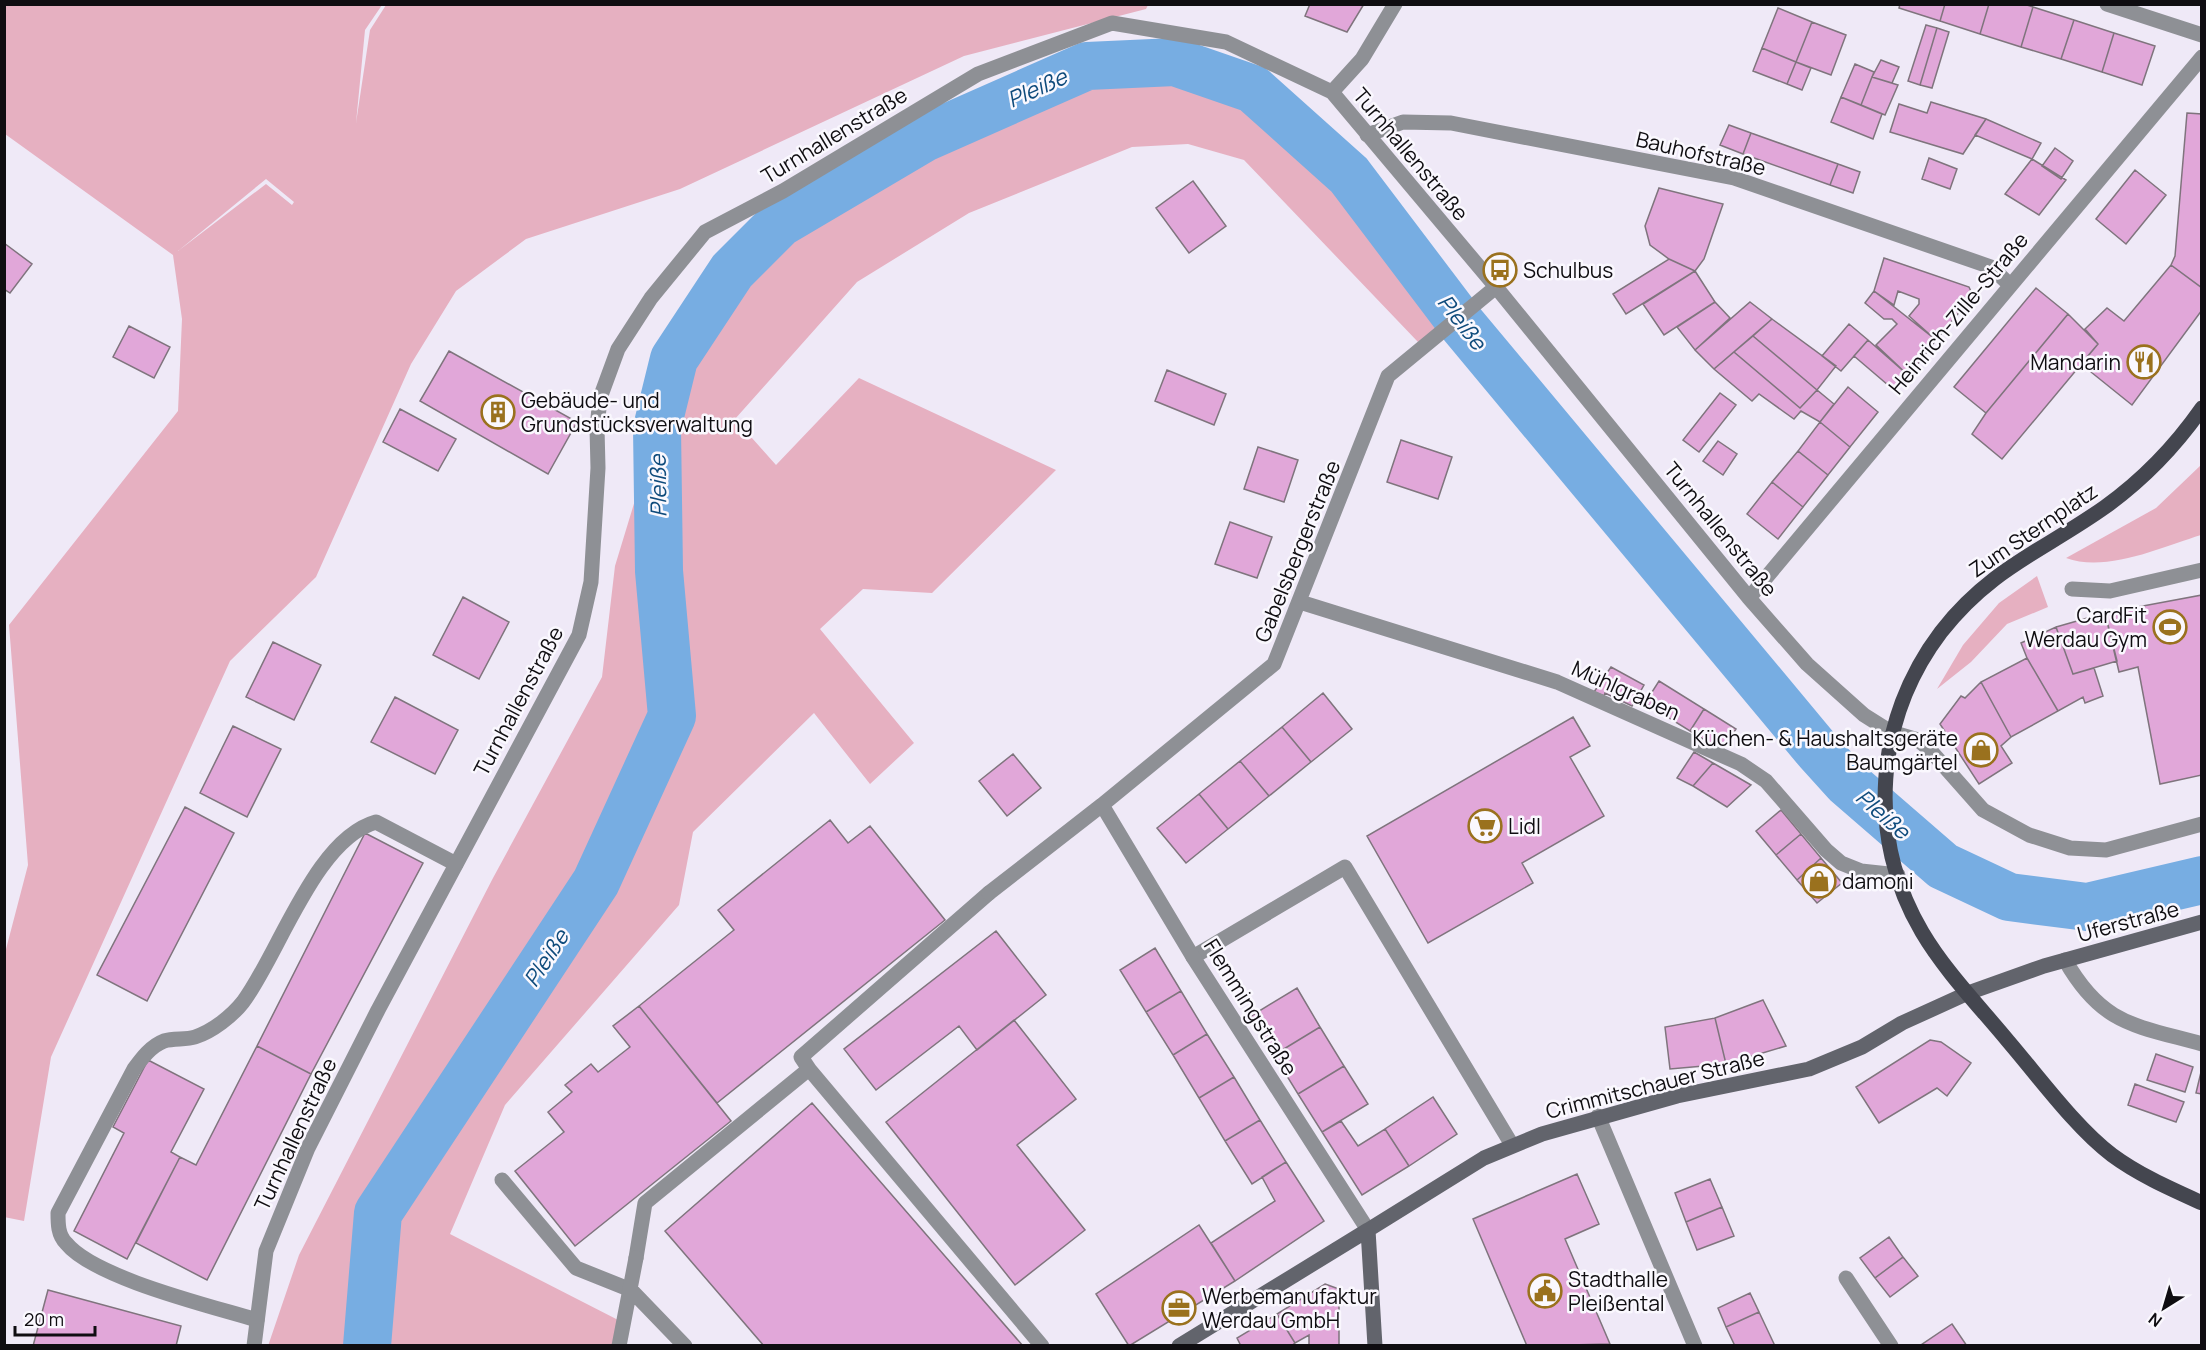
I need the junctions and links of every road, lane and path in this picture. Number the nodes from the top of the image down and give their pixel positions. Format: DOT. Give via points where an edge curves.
graph roads {
  1 [pos="1395,4"];
  2 [pos="2107,4"];
  3 [pos="2202,35"];
  4 [pos="2202,57"];
  5 [pos="1332,92"];
  6 [pos="1367,135"];
  7 [pos="2010,285"];
  8 [pos="1496,287"];
  9 [pos="2202,408"];
  10 [pos="2202,570"];
  11 [pos="2072,589"];
  12 [pos="1749,598"];
  13 [pos="1300,602"];
  14 [pos="1891,732"];
  15 [pos="1102,805"];
  16 [pos="2202,824"];
  17 [pos="456,864"];
  18 [pos="1896,867"];
  19 [pos="2202,922"];
  20 [pos="1193,957"];
  21 [pos="2065,960"];
  22 [pos="1968,993"];
  23 [pos="2202,1044"];
  24 [pos="809,1069"];
  25 [pos="1598,1116"];
  26 [pos="1512,1145"];
  27 [pos="502,1180"];
  28 [pos="2202,1203"];
  29 [pos="1368,1230"];
  30 [pos="1846,1278"];
  31 [pos="631,1290"];
  32 [pos="257,1320"];
  33 [pos="254,1346"];
  34 [pos="619,1346"];
  35 [pos="685,1346"];
  36 [pos="1042,1346"];
  37 [pos="1179,1346"];
  38 [pos="1375,1346"];
  39 [pos="1695,1346"];
  40 [pos="1891,1346"];
  1 -- 5 [label="street" via="1362,59"];
  2 -- 3 [label="street"];
  4 -- 7 [label="street, Heinrich-Zille-Straße"];
  5 -- 6 [label="street, Turnhallenstraße"];
  5 -- 17 [label="street, Turnhallenstraße" via="1226,42 1112,23 978,74 783,191 705,232 651,298 618,349 600,398 591,582 579,635"];
  6 -- 7 [label="street, Bauhofstraße" via="1403,122 1451,123 1734,178 1991,267"];
  6 -- 8 [label="street, Turnhallenstraße"];
  7 -- 12 [label="street, Heinrich-Zille-Straße"];
  8 -- 12 [label="street, Turnhallenstraße"];
  8 -- 13 [label="street, Gabelsbergerstraße" via="1388,376"];
  9 -- 14 [label="main road, Zum Sternplatz" via="2161,461 2132,487 1999,573 1971,597 1918,665"];
  10 -- 11 [label="street" via="2110,591"];
  12 -- 14 [label="street, Turnhallenstraße" via="1807,664 1838,693"];
  13 -- 15 [label="street, Gabelsbergerstraße" via="1274,664"];
  13 -- 18 [label="street, Mühlgraben" via="1557,682 1741,764 1766,781 1841,863 1861,871"];
  14 -- 16 [label="street, Turnhallenstraße" via="1918,740 1929,749 1983,810 2029,835 2070,848 2106,850"];
  14 -- 18 [label="main road, Zum Sternplatz" via="1884,809"];
  15 -- 20 [label="street, Flemmingstraße"];
  15 -- 24 [label="street, Gabelsbergerstraße" via="989,893 801,1057"];
  17 -- 32 [label="street, Turnhallenstraße" via="308,1148 266,1251"];
  17 -- 32 [label="street" via="376,822 360,826 342,841 304,894 243,1002 223,1022 195,1037 164,1041 148,1051 134,1069 58,1213 58,1228 65,1243 80,1257 130,1281"];
  18 -- 22 [label="main road, Zum Sternplatz" via="1907,902 1924,935"];
  19 -- 21 [label="street, Uferstraße"];
  20 -- 26 [label="street" via="1345,867"];
  20 -- 29 [label="street, Flemmingstraße"];
  21 -- 22 [label="street, Uferstraße"];
  21 -- 23 [label="street" via="2080,986 2115,1017"];
  22 -- 25 [label="street, Crimmitschauer Straße" via="1902,1023 1862,1047 1809,1069"];
  22 -- 28 [label="main road, Zum Sternplatz" via="2105,1148 2132,1167"];
  24 -- 31 [label="street" via="645,1203"];
  24 -- 36 [label="street"];
  25 -- 26 [label="street, Crimmitschauer Straße"];
  25 -- 39 [label="street"];
  26 -- 29 [label="street, Crimmitschauer Straße" via="1484,1158"];
  27 -- 31 [label="street" via="576,1268"];
  29 -- 37 [label="street, Crimmitschauer Straße"];
  29 -- 38 [label="street"];
  30 -- 40 [label="street"];
  31 -- 34 [label="street"];
  31 -- 35 [label="street"];
  32 -- 33 [label="street, Turnhallenstraße"];
}
